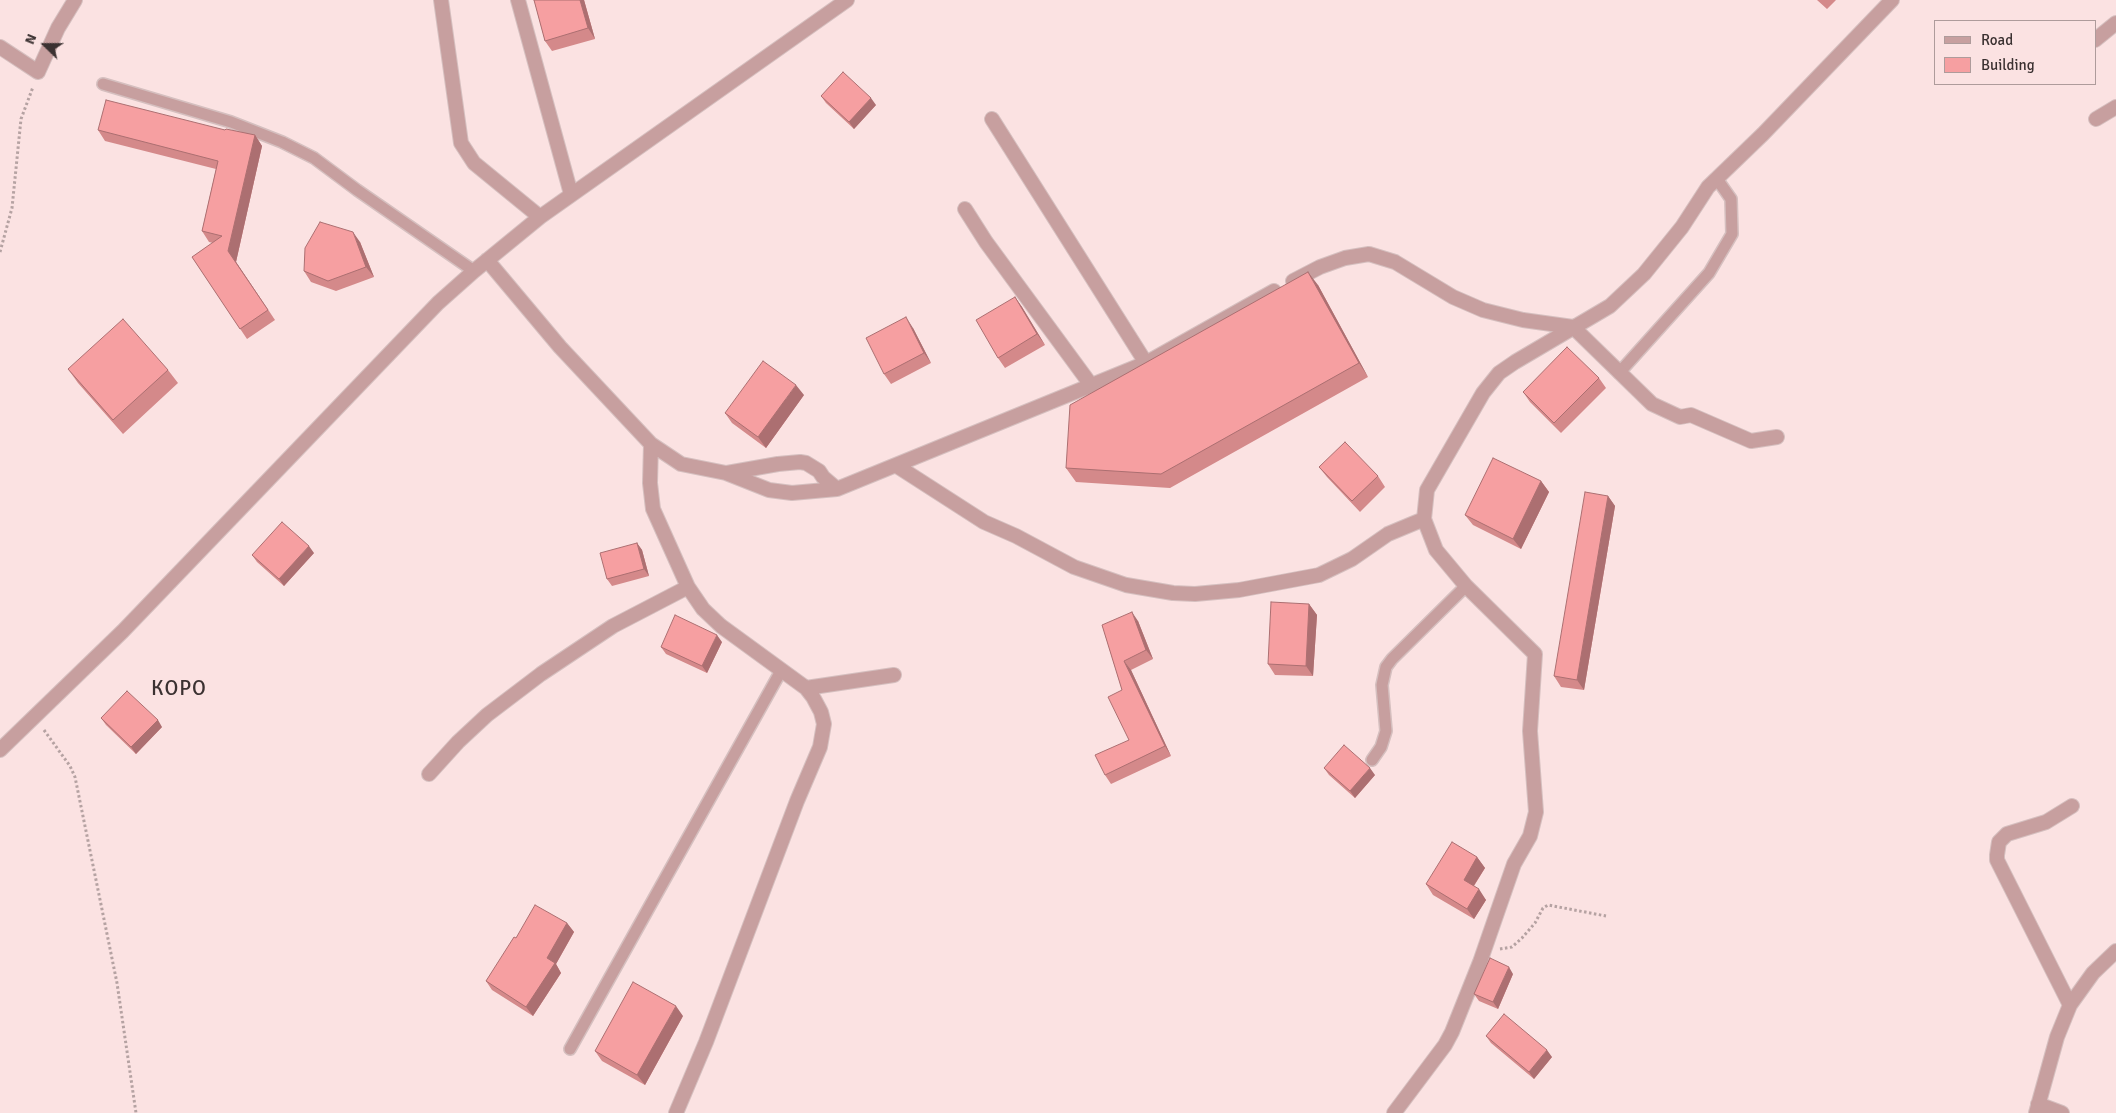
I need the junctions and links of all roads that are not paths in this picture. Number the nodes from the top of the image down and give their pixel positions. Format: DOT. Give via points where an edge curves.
graph roads {
  1 [pos="75,0"];
  2 [pos="441,0"];
  3 [pos="518,0"];
  4 [pos="847,0"];
  5 [pos="1892,0"];
  6 [pos="2116,23"];
  7 [pos="2096,39"];
  8 [pos="0,47"];
  9 [pos="103,84"];
  10 [pos="2116,107"];
  11 [pos="992,119"];
  12 [pos="2096,119"];
  13 [pos="1717,179"];
  14 [pos="571,194"];
  15 [pos="965,209"];
  16 [pos="540,217"];
  17 [pos="487,260"];
  18 [pos="474,271"];
  19 [pos="1573,327"];
  20 [pos="1146,363"];
  21 [pos="1620,373"];
  22 [pos="1091,385"];
  23 [pos="1776,437"];
  24 [pos="651,444"];
  25 [pos="897,466"];
  26 [pos="726,473"];
  27 [pos="837,490"];
  28 [pos="1424,519"];
  29 [pos="1466,586"];
  30 [pos="688,587"];
  31 [pos="781,671"];
  32 [pos="894,675"];
  33 [pos="806,688"];
  34 [pos="0,750"];
  35 [pos="1372,760"];
  36 [pos="429,774"];
  37 [pos="2072,806"];
  38 [pos="2116,951"];
  39 [pos="2070,1005"];
  40 [pos="570,1049"];
  41 [pos="2037,1109"];
  42 [pos="676,1113"];
  43 [pos="1394,1113"];
  44 [pos="2062,1113"];
  1 -- 8 [label="street" via="38,72"];
  2 -- 16 [label="street" via="461,143 474,163"];
  3 -- 14 [label="street"];
  4 -- 14 [label="street"];
  5 -- 13 [label="street"];
  6 -- 7 [label="street"];
  9 -- 18 [label="lane" via="231,122 314,158"];
  10 -- 12 [label="street"];
  11 -- 20 [label="street"];
  13 -- 19 [label="street" via="1644,274 1610,306"];
  13 -- 21 [label="lane" via="1731,200 1732,234 1708,273"];
  14 -- 16 [label="street"];
  15 -- 22 [label="street"];
  16 -- 17 [label="street"];
  17 -- 18 [label="street"];
  17 -- 24 [label="street" via="560,347"];
  18 -- 34 [label="street"];
  19 -- 20 [label="street" via="1483,310 1453,297 1395,262 1369,254 1320,267"];
  19 -- 21 [label="street"];
  19 -- 28 [label="street" via="1514,362 1499,373 1483,392 1427,490"];
  20 -- 22 [label="street"];
  21 -- 23 [label="street" via="1652,404 1680,417 1691,415 1751,441"];
  22 -- 25 [label="street"];
  24 -- 26 [label="street" via="682,464"];
  24 -- 30 [label="street" via="653,509"];
  25 -- 27 [label="street"];
  25 -- 28 [label="street" via="984,522 1074,567 1126,585 1173,593 1239,590 1319,575 1352,559 1388,534"];
  26 -- 27 [label="street" via="779,492"];
  26 -- 27 [label="street" via="800,462 819,471"];
  28 -- 29 [label="street" via="1436,550"];
  29 -- 35 [label="lane" via="1386,667 1382,685 1386,731"];
  29 -- 43 [label="street" via="1535,654 1530,732 1535,820 1514,864 1457,1022 1445,1045"];
  30 -- 31 [label="street" via="703,609 721,626"];
  30 -- 36 [label="street" via="613,626 541,674 487,715"];
  31 -- 33 [label="street"];
  31 -- 40 [label="lane"];
  32 -- 33 [label="street"];
  33 -- 42 [label="street" via="824,718 820,747"];
  37 -- 39 [label="street" via="2046,822 2007,834 1999,842 1997,855"];
  38 -- 39 [label="street" via="2093,973"];
  39 -- 41 [label="street" via="2057,1037"];
  41 -- 44 [label="street"];
}
